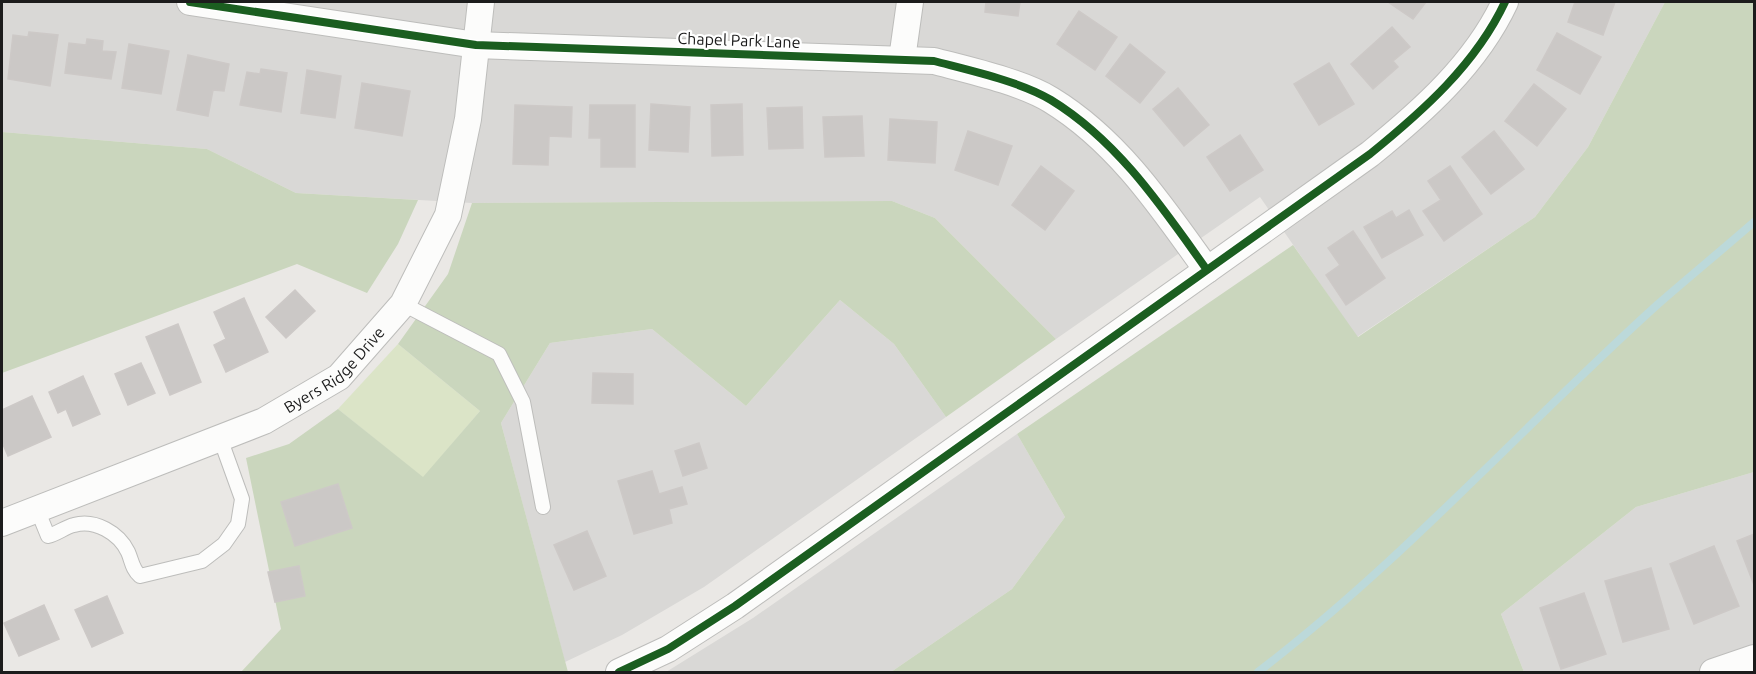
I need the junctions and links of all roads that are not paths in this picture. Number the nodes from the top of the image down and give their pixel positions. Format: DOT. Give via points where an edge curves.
graph roads {
  1 [pos="190,2"];
  2 [pos="482,2"];
  3 [pos="910,2"];
  4 [pos="1505,2"];
  5 [pos="476,45"];
  6 [pos="903,59"];
  7 [pos="1207,270"];
  8 [pos="403,304"];
  9 [pos="220,438"];
  10 [pos="543,507"];
  11 [pos="37,509"];
  12 [pos="2,523"];
  13 [pos="1755,658"];
  14 [pos="619,672"];
  15 [pos="1713,672"];
  1 -- 5 [label="street, Chapel Park Lane"];
  2 -- 5 [label="street, Byers Ridge Drive"];
  3 -- 6 [label="street"];
  4 -- 7 [label="street" via="1473,55 1425,109 1370,154"];
  5 -- 6 [label="street, Chapel Park Lane"];
  5 -- 8 [label="street, Byers Ridge Drive" via="468,119 448,215"];
  6 -- 7 [label="street, Chapel Park Lane" via="934,61 985,74 1049,99 1100,135 1157,200"];
  7 -- 14 [label="street" via="735,606 668,649"];
  8 -- 9 [label="street, Byers Ridge Drive" via="339,378 264,421"];
  8 -- 10 [label="lane" via="499,354 523,402"];
  9 -- 11 [label="street, Byers Ridge Drive"];
  9 -- 11 [label="lane" via="242,500 238,524 224,544 202,561 140,576 119,537 97,525 75,524 48,536"];
  11 -- 12 [label="street, Byers Ridge Drive"];
  13 -- 15 [label="street"];
}
